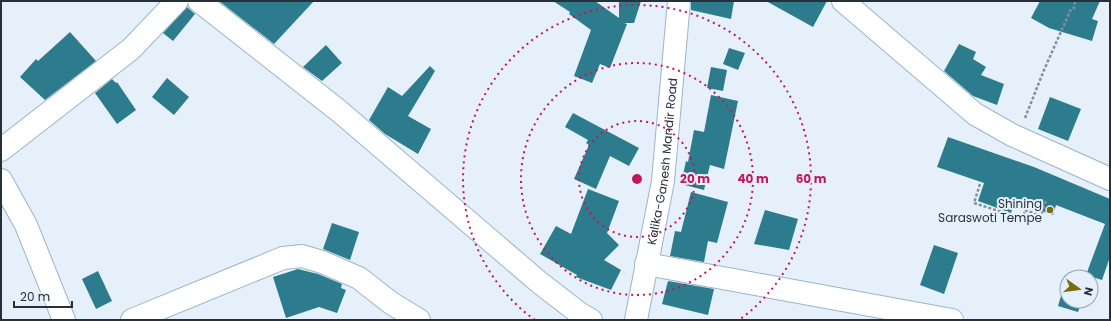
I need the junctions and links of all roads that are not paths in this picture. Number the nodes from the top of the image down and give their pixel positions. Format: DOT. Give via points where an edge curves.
graph roads {
  1 [pos="177,1"];
  2 [pos="199,1"];
  3 [pos="678,1"];
  4 [pos="843,1"];
  5 [pos="1,150"];
  6 [pos="1110,179"];
  7 [pos="1,180"];
  8 [pos="646,264"];
  9 [pos="64,320"];
  10 [pos="132,320"];
  11 [pos="419,320"];
  12 [pos="591,320"];
  13 [pos="636,320"];
  14 [pos="952,320"];
  1 -- 5 [label="street" via="131,49"];
  2 -- 12 [label="street" via="339,111 540,283"];
  3 -- 8 [label="street, Kalika-Ganesh Mandir Road" via="663,181"];
  4 -- 6 [label="street" via="975,114 1018,137"];
  7 -- 9 [label="street" via="26,225"];
  8 -- 13 [label="street, Kalika-Ganesh Mandir Road"];
  8 -- 14 [label="street"];
  10 -- 11 [label="street" via="283,258 302,256 359,278 391,303"];
}
